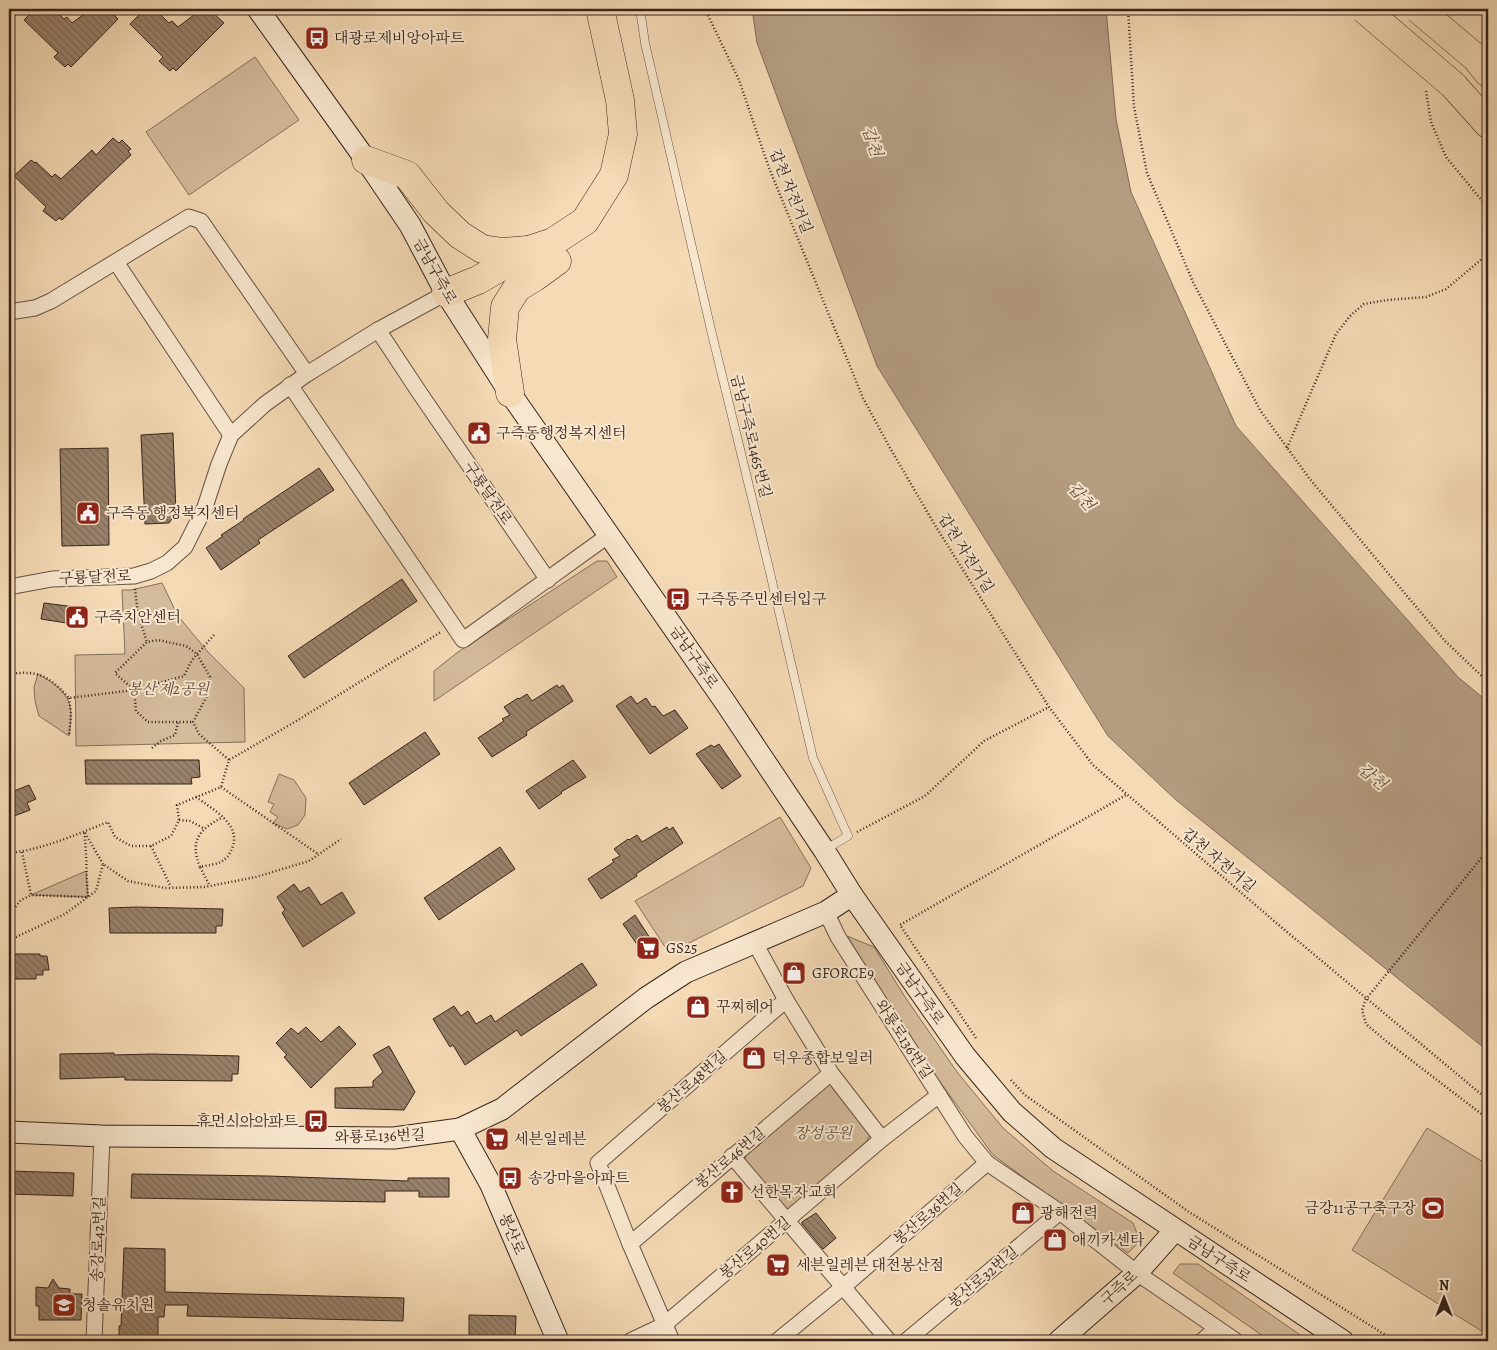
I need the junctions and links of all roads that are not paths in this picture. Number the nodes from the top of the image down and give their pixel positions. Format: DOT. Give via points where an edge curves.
graph roads {
  1 [pos="258,9"];
  2 [pos="600,9"];
  3 [pos="617,9"];
  4 [pos="640,9"];
  5 [pos="1364,9"];
  6 [pos="1418,9"];
  7 [pos="1482,65"];
  8 [pos="1488,124"];
  9 [pos="366,160"];
  10 [pos="532,249"];
  11 [pos="558,261"];
  12 [pos="116,262"];
  13 [pos="478,280"];
  14 [pos="446,293"];
  15 [pos="9,312"];
  16 [pos="378,330"];
  17 [pos="307,374"];
  18 [pos="290,385"];
  19 [pos="510,393"];
  20 [pos="231,435"];
  21 [pos="610,535"];
  22 [pos="548,580"];
  23 [pos="9,587"];
  24 [pos="824,850"];
  25 [pos="852,895"];
  26 [pos="826,912"];
  27 [pos="755,943"];
  28 [pos="786,1000"];
  29 [pos="831,1072"];
  30 [pos="939,1095"];
  31 [pos="460,1129"];
  32 [pos="9,1132"];
  33 [pos="102,1136"];
  34 [pos="882,1139"];
  35 [pos="732,1156"];
  36 [pos="986,1163"];
  37 [pos="1060,1212"];
  38 [pos="788,1220"];
  39 [pos="1175,1230"];
  40 [pos="630,1244"];
  41 [pos="1138,1273"];
  42 [pos="843,1287"];
  43 [pos="664,1325"];
  44 [pos="1217,1328"];
  45 [pos="94,1341"];
  46 [pos="558,1341"];
  47 [pos="630,1341"];
  48 [pos="672,1341"];
  49 [pos="777,1341"];
  50 [pos="889,1341"];
  51 [pos="906,1341"];
  52 [pos="1059,1341"];
  53 [pos="1202,1341"];
  54 [pos="1236,1341"];
  55 [pos="1343,1341"];
  1 -- 9 [label="main road, 금남구즉로"];
  2 -- 10 [label="highway" via="620,100 623,134 614,175 585,221 553,242"];
  3 -- 11 [label="highway" via="636,105 638,134 634,164 627,190 603,227"];
  4 -- 24 [label="lane, 금남구즉로1465번길" via="645,44 813,758 848,836"];
  5 -- 8 [label="highway, bridge" via="1440,86"];
  6 -- 7 [label="highway, bridge"];
  9 -- 10 [label="highway" via="407,175 436,212 482,250"];
  9 -- 14 [label="main road, 금남구즉로" via="410,225"];
  10 -- 13 [label="highway"];
  11 -- 13 [label="highway"];
  11 -- 19 [label="highway" via="517,288 505,307 502,339"];
  12 -- 15 [label="street" via="51,301 35,308"];
  12 -- 17 [label="street" via="189,217 202,221"];
  12 -- 20 [label="street"];
  13 -- 14 [label="highway"];
  14 -- 16 [label="street, 구룡달전로"];
  14 -- 19 [label="main road, 금남구즉로"];
  16 -- 17 [label="street, 구룡달전로"];
  16 -- 22 [label="street, 구룡달전로"];
  17 -- 18 [label="street, 구룡달전로"];
  18 -- 20 [label="street, 구룡달전로"];
  18 -- 22 [label="street" via="462,640"];
  19 -- 21 [label="main road, 금남구즉로"];
  20 -- 23 [label="street, 구룡달전로" via="206,506 185,547 168,563 134,576 52,579"];
  21 -- 22 [label="street"];
  21 -- 24 [label="main road, 금남구즉로"];
  24 -- 25 [label="main road, 금남구즉로"];
  25 -- 26 [label="main road, 와룡로136번길"];
  25 -- 39 [label="main road, 금남구즉로" via="965,1056 1012,1112 1053,1148"];
  26 -- 27 [label="main road, 와룡로136번길"];
  26 -- 30 [label="street, 와룡로136번길" via="838,937"];
  27 -- 28 [label="street"];
  27 -- 31 [label="main road, 와룡로136번길" via="686,972 646,998 502,1109"];
  28 -- 29 [label="street"];
  28 -- 40 [label="street, 봉산로48번길" via="598,1163"];
  29 -- 34 [label="street"];
  29 -- 35 [label="street, 봉산로46번길"];
  30 -- 34 [label="street, 봉산로40번길"];
  30 -- 36 [label="street, 와룡로136번길"];
  31 -- 33 [label="main road, 와룡로136번길" via="394,1138"];
  31 -- 46 [label="main road, 봉산로" via="491,1185"];
  32 -- 33 [label="main road, 와룡로136번길"];
  33 -- 45 [label="street, 송강로42번길"];
  34 -- 38 [label="street, 봉산로40번길"];
  35 -- 38 [label="street"];
  35 -- 40 [label="street, 봉산로46번길"];
  36 -- 37 [label="street, 와룡로136번길"];
  36 -- 42 [label="street, 봉산로36번길"];
  37 -- 41 [label="street, 와룡로136번길"];
  37 -- 51 [label="street, 봉산로32번길"];
  38 -- 42 [label="street"];
  38 -- 43 [label="street, 봉산로40번길"];
  39 -- 41 [label="main road, 구즉로"];
  39 -- 55 [label="main road, 금남구즉로"];
  40 -- 43 [label="street"];
  41 -- 44 [label="street, 와룡로136번길"];
  41 -- 52 [label="main road, 구즉로"];
  42 -- 49 [label="street, 봉산로36번길"];
  42 -- 50 [label="street"];
  43 -- 47 [label="street, 봉산로40번길"];
  43 -- 48 [label="street"];
  44 -- 53 [label="street"];
  44 -- 54 [label="street, 와룡로136번길"];
}
